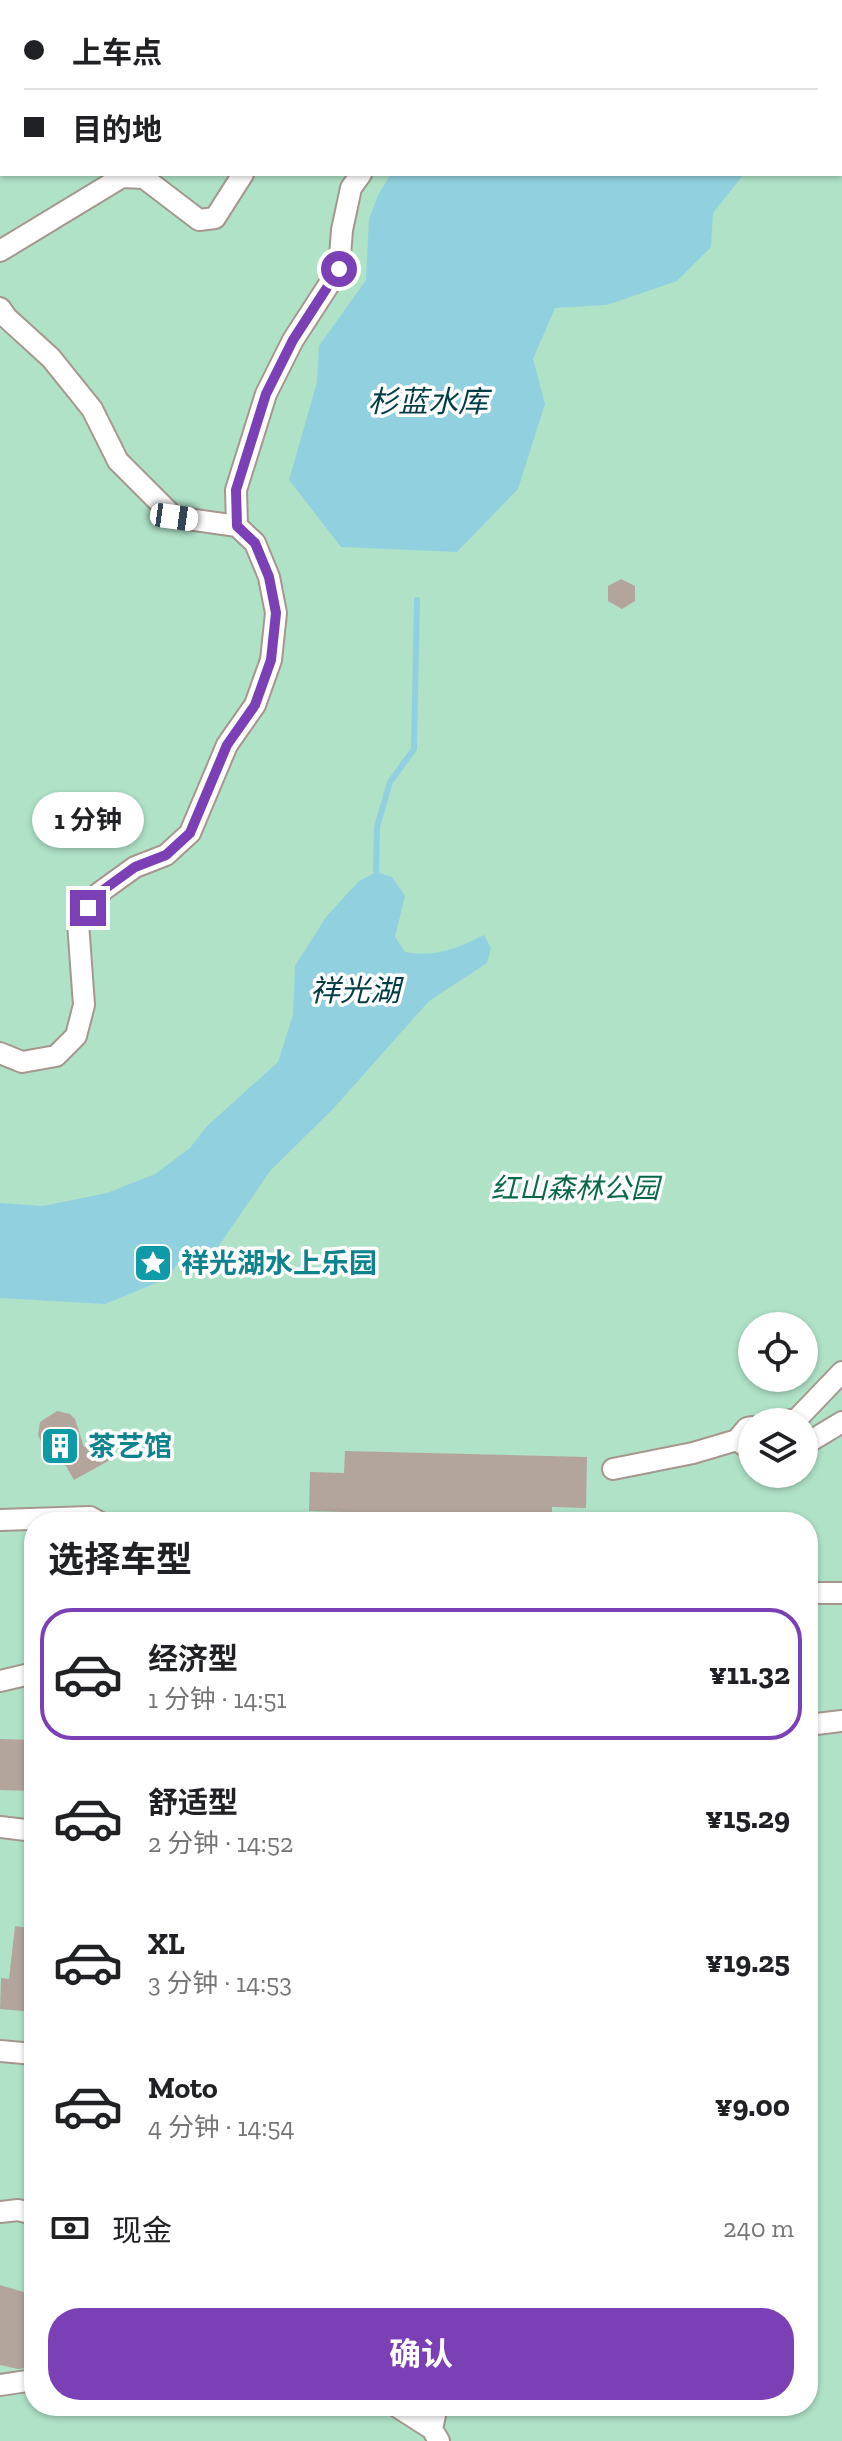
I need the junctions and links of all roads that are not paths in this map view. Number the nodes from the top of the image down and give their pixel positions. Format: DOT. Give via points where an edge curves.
graph roads {
  1 [pos="242,176"];
  2 [pos="360,176"];
  3 [pos="0,251"];
  4 [pos="0,308"];
  5 [pos="237,526"];
  6 [pos="0,1053"];
  7 [pos="842,1372"];
  8 [pos="808,1408"];
  9 [pos="842,1422"];
  10 [pos="818,1437"];
  11 [pos="738,1441"];
  12 [pos="613,1469"];
  13 [pos="24,1519"];
  14 [pos="0,1520"];
  15 [pos="818,1593"];
  16 [pos="842,1593"];
  17 [pos="24,1675"];
  18 [pos="0,1681"];
  19 [pos="842,1721"];
  20 [pos="818,1724"];
  21 [pos="0,1827"];
  22 [pos="24,1830"];
  23 [pos="0,2051"];
  24 [pos="24,2053"];
  25 [pos="0,2212"];
  26 [pos="24,2212"];
  27 [pos="24,2381"];
  28 [pos="0,2385"];
  29 [pos="410,2416"];
  30 [pos="436,2435"];
  1 -- 3 [label="street" via="215,218 199,220 144,178 122,177"];
  2 -- 5 [label="street" via="351,188 339,269 266,394 236,490"];
  4 -- 5 [label="street" via="51,358 92,409 118,461 174,517"];
  5 -- 6 [label="street" via="255,543 276,613 271,660 255,705 227,745 190,833 166,855 135,867 99,893 78,923 84,1005 76,1036 56,1056 22,1062"];
  7 -- 8 [label="street"];
  9 -- 10 [label="street"];
  11 -- 12 [label="street"];
  13 -- 14 [label="street"];
  15 -- 16 [label="street"];
  17 -- 18 [label="street"];
  19 -- 20 [label="street"];
  21 -- 22 [label="street"];
  23 -- 24 [label="street"];
  25 -- 26 [label="street"];
  27 -- 28 [label="street"];
  29 -- 30 [label="street"];
}
